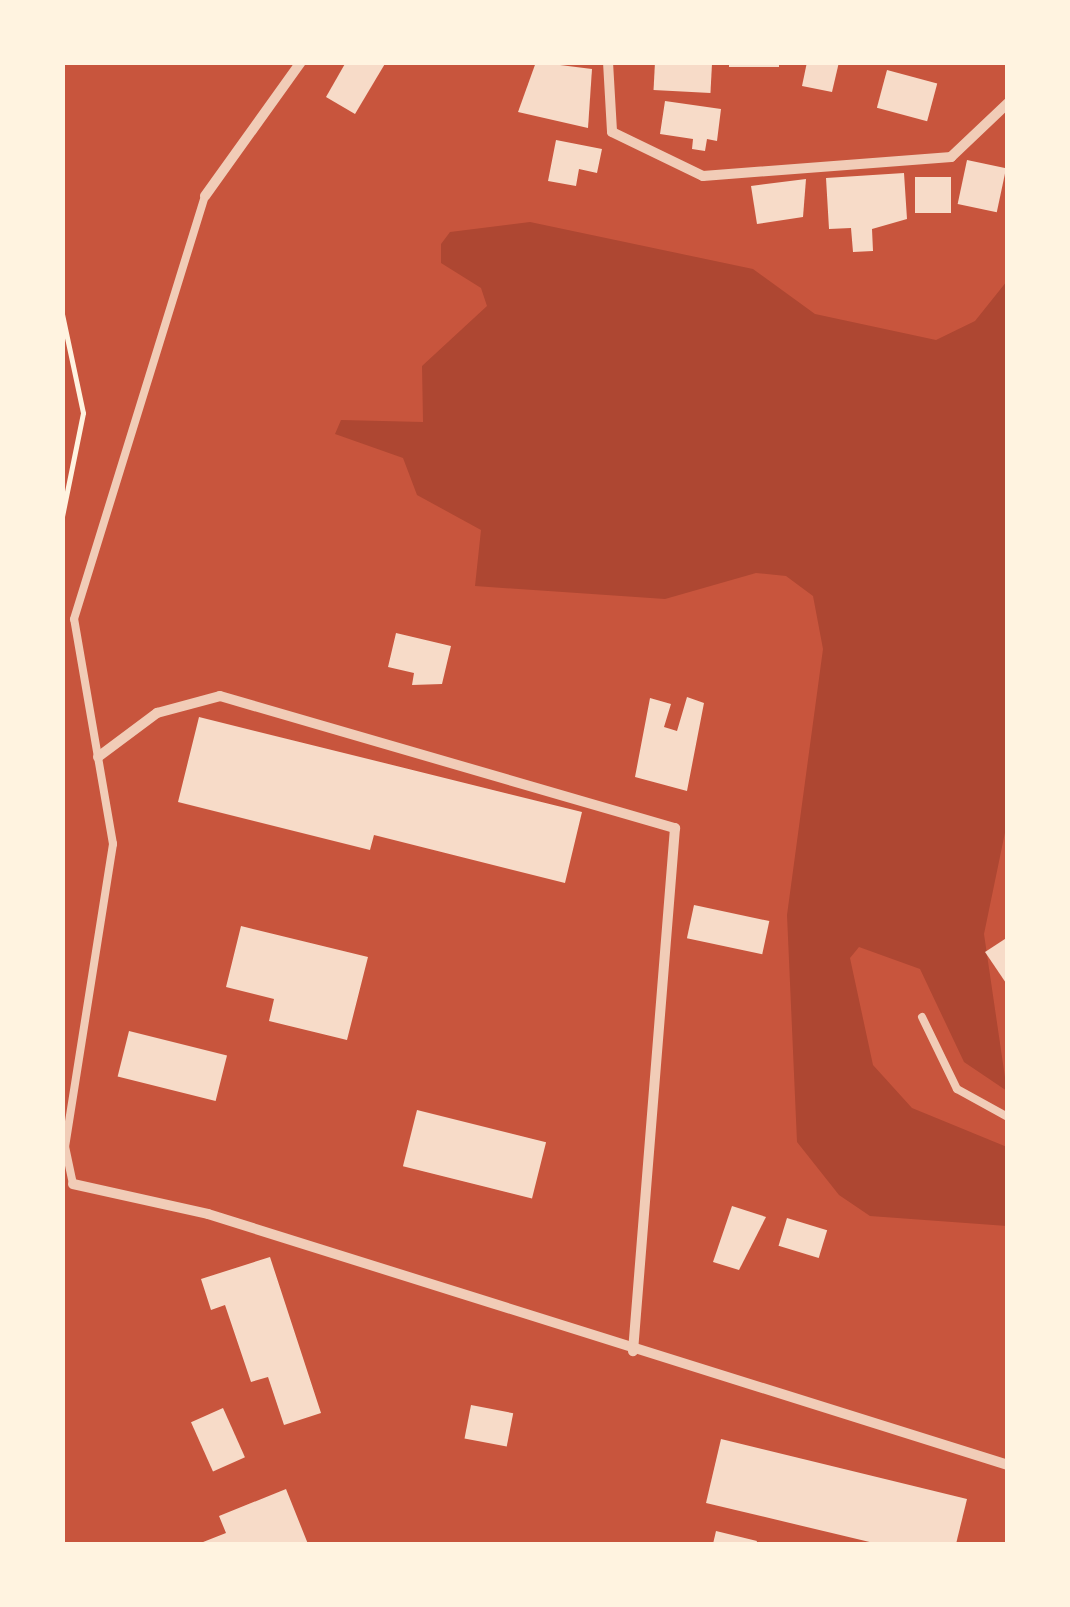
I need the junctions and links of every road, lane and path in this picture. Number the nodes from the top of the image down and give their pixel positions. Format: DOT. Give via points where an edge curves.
graph roads {
  1 [pos="301,62"];
  2 [pos="608,62"];
  3 [pos="1008,103"];
  4 [pos="204,196"];
  5 [pos="62,314"];
  6 [pos="62,516"];
  7 [pos="98,757"];
  8 [pos="922,1017"];
  9 [pos="1008,1116"];
  10 [pos="73,1184"];
  11 [pos="633,1351"];
  12 [pos="1008,1465"];
  1 -- 4 [label="street"];
  2 -- 3 [label="street" via="612,132 703,176 950,158"];
  4 -- 7 [label="lane" via="81,574 74,619"];
  5 -- 6 [label="path" via="83,413"];
  7 -- 10 [label="lane" via="113,844 65,1147"];
  7 -- 11 [label="street" via="157,712 220,696 675,828"];
  8 -- 9 [label="lane" via="957,1089"];
  10 -- 11 [label="street" via="208,1214"];
  11 -- 12 [label="street"];
}
